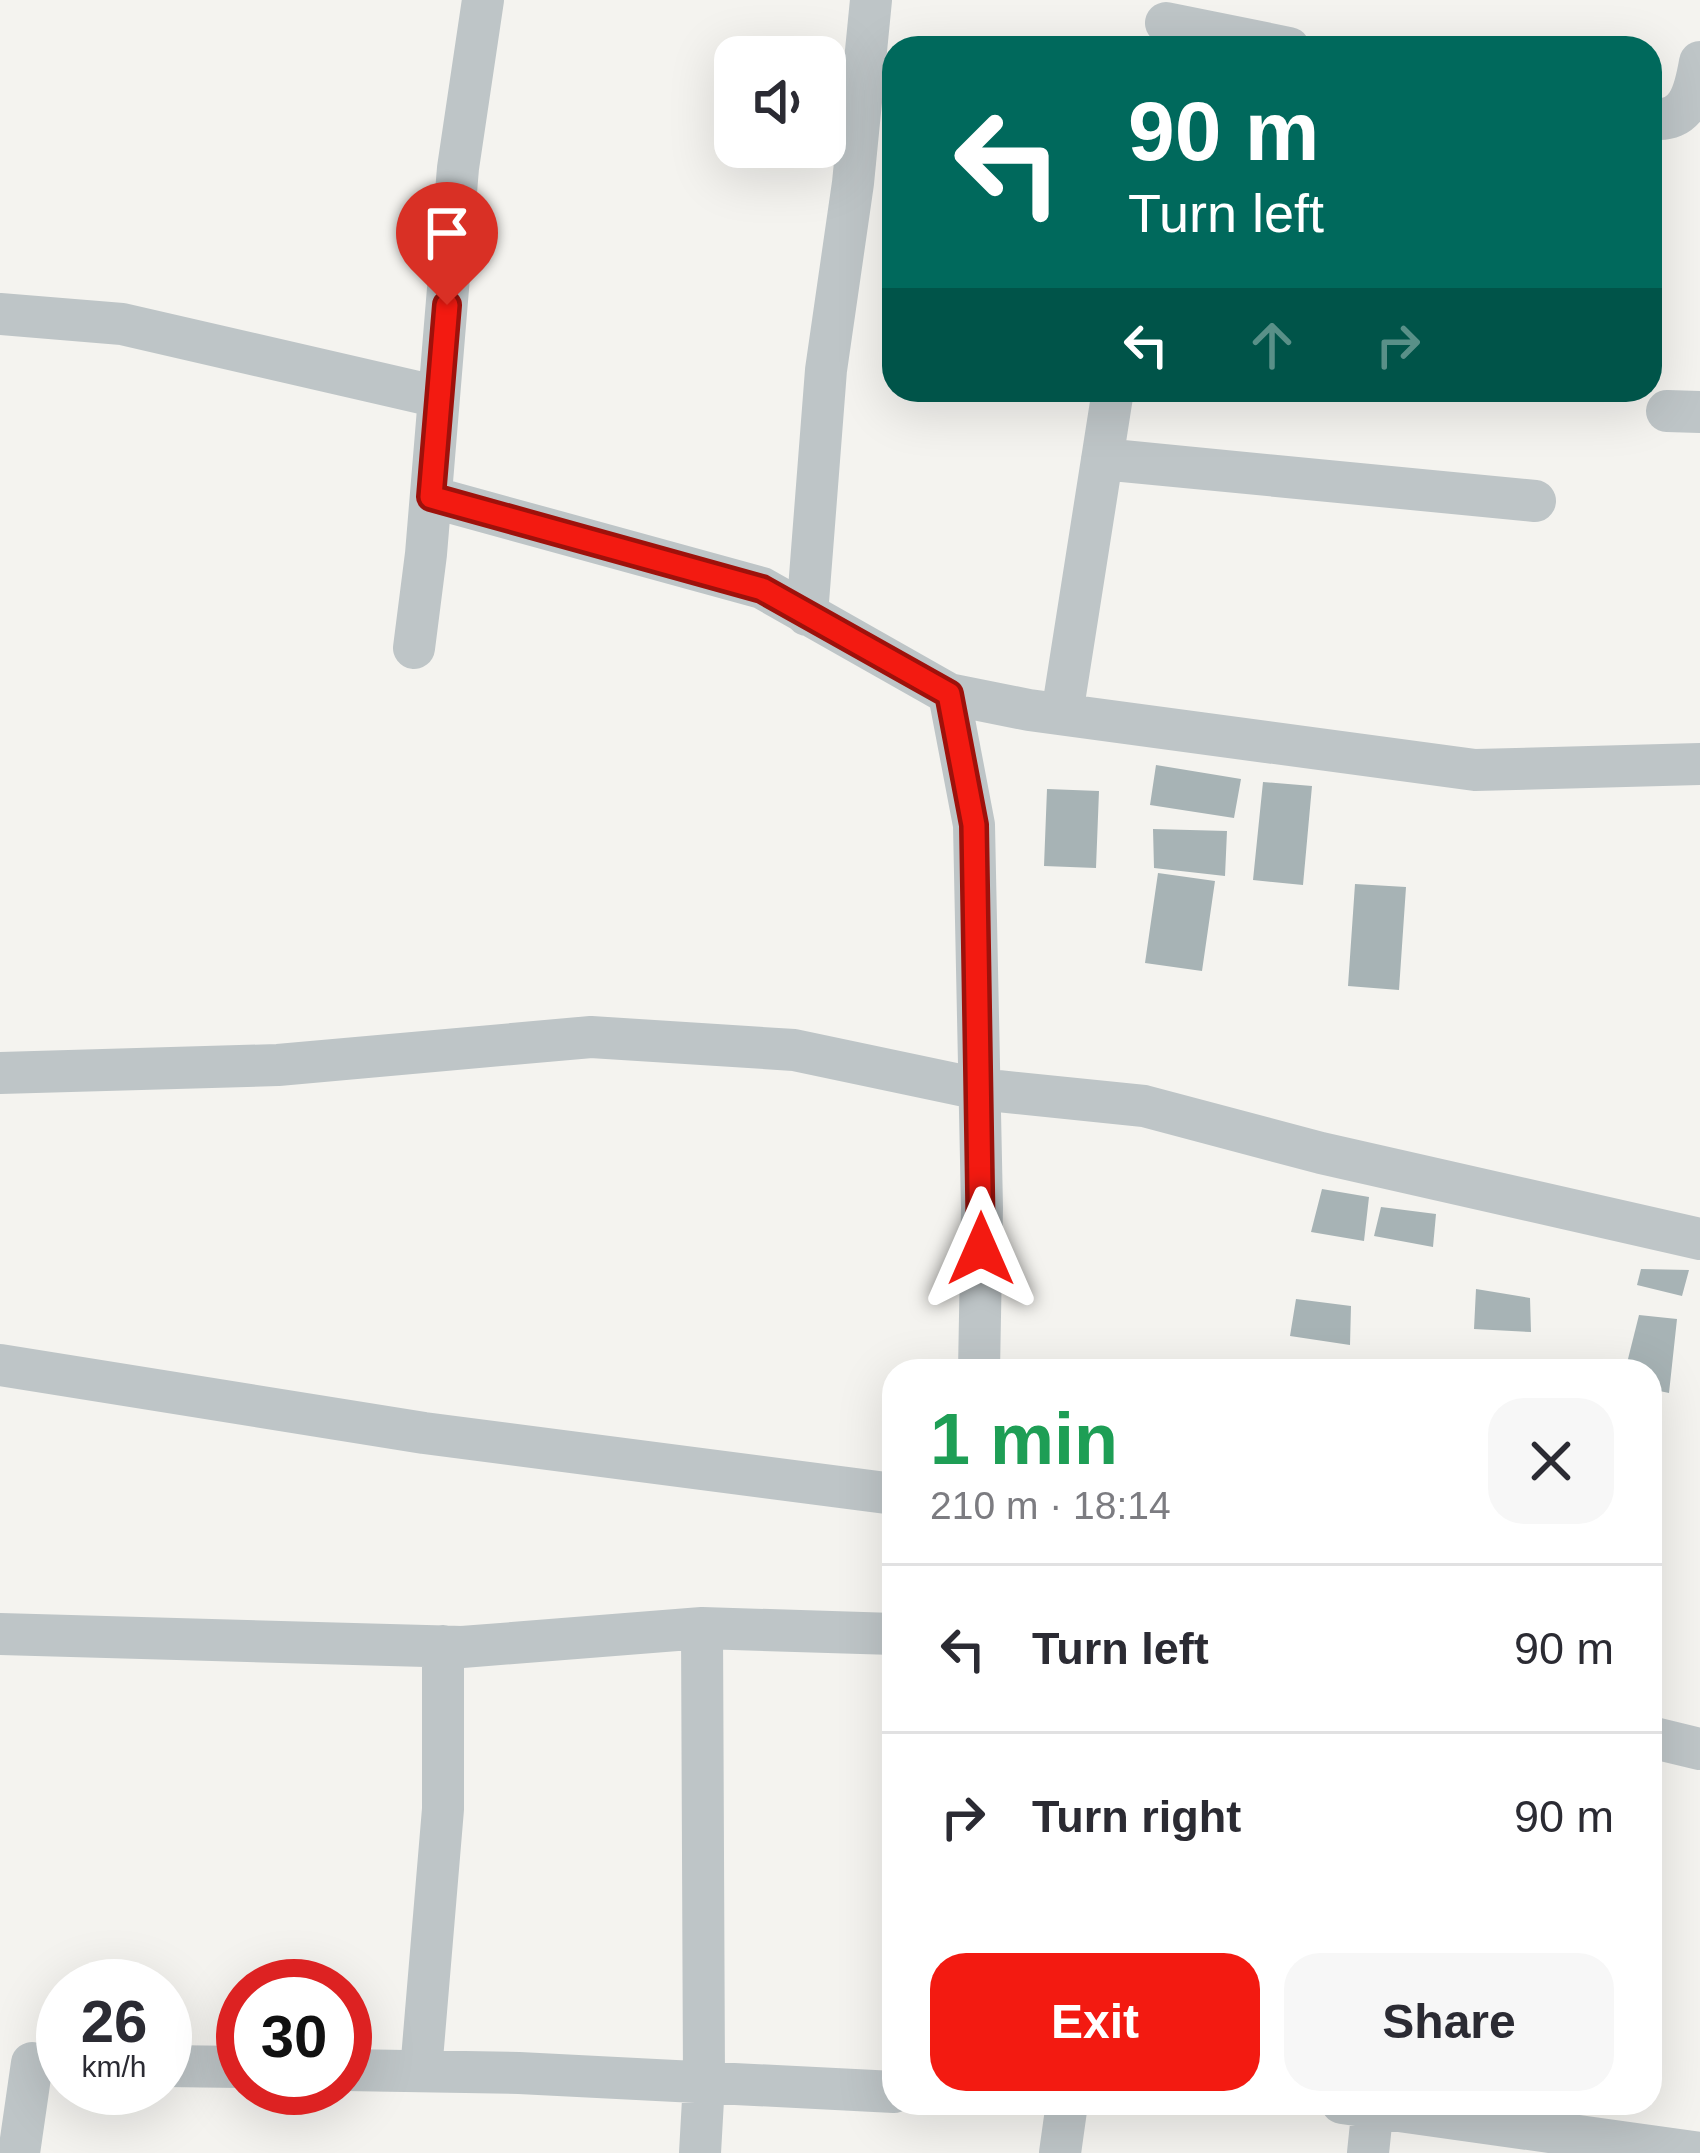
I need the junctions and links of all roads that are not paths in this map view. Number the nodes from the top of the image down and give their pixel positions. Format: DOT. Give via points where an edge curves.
graph roads {
  1 [pos="483,0"];
  2 [pos="871,0"];
  3 [pos="1165,24"];
  4 [pos="1227,36"];
  5 [pos="1700,62"];
  6 [pos="1662,120"];
  7 [pos="0,314"];
  8 [pos="439,397"];
  9 [pos="1111,402"];
  10 [pos="1102,459"];
  11 [pos="431,497"];
  12 [pos="1535,501"];
  13 [pos="807,615"];
  14 [pos="414,648"];
  15 [pos="949,694"];
  16 [pos="1062,714"];
  17 [pos="1700,764"];
  18 [pos="0,1073"];
  19 [pos="979,1089"];
  20 [pos="1700,1239"];
  21 [pos="979,1359"];
  22 [pos="0,1365"];
  23 [pos="882,1492"];
  24 [pos="702,1628"];
  25 [pos="0,1634"];
  26 [pos="882,1634"];
  27 [pos="443,1646"];
  28 [pos="1662,1740"];
  29 [pos="1700,1749"];
  30 [pos="32,2063"];
  31 [pos="372,2070"];
  32 [pos="421,2071"];
  33 [pos="704,2082"];
  34 [pos="882,2091"];
  35 [pos="1065,2115"];
  36 [pos="1360,2115"];
  37 [pos="1435,2115"];
  38 [pos="19,2153"];
  39 [pos="700,2153"];
  40 [pos="1060,2153"];
  41 [pos="1368,2153"];
  42 [pos="1700,2153"];
  1 -- 8 [label="street" via="458,168"];
  2 -- 13 [label="street" via="826,370"];
  3 -- 4 [label="street"];
  5 -- 6 [label="street" via="1690,102"];
  7 -- 8 [label="street" via="122,324"];
  8 -- 11 [label="street"];
  9 -- 10 [label="street"];
  10 -- 12 [label="street"];
  10 -- 16 [label="street"];
  11 -- 13 [label="street" via="762,589"];
  11 -- 14 [label="street"];
  13 -- 15 [label="street"];
  15 -- 16 [label="street"];
  15 -- 19 [label="street" via="974,825"];
  16 -- 17 [label="street" via="1475,770"];
  18 -- 19 [label="street" via="278,1065 591,1037 794,1050"];
  19 -- 20 [label="street" via="1144,1106"];
  19 -- 21 [label="street"];
  22 -- 23 [label="street" via="424,1433"];
  24 -- 26 [label="street"];
  24 -- 27 [label="street"];
  24 -- 33 [label="street"];
  25 -- 27 [label="street"];
  27 -- 32 [label="street" via="443,1809"];
  28 -- 29 [label="street"];
  30 -- 38 [label="street"];
  31 -- 32 [label="street"];
  32 -- 33 [label="street"];
  33 -- 34 [label="street"];
  33 -- 39 [label="street"];
  35 -- 40 [label="street"];
  36 -- 41 [label="street"];
  37 -- 42 [label="street"];
}
